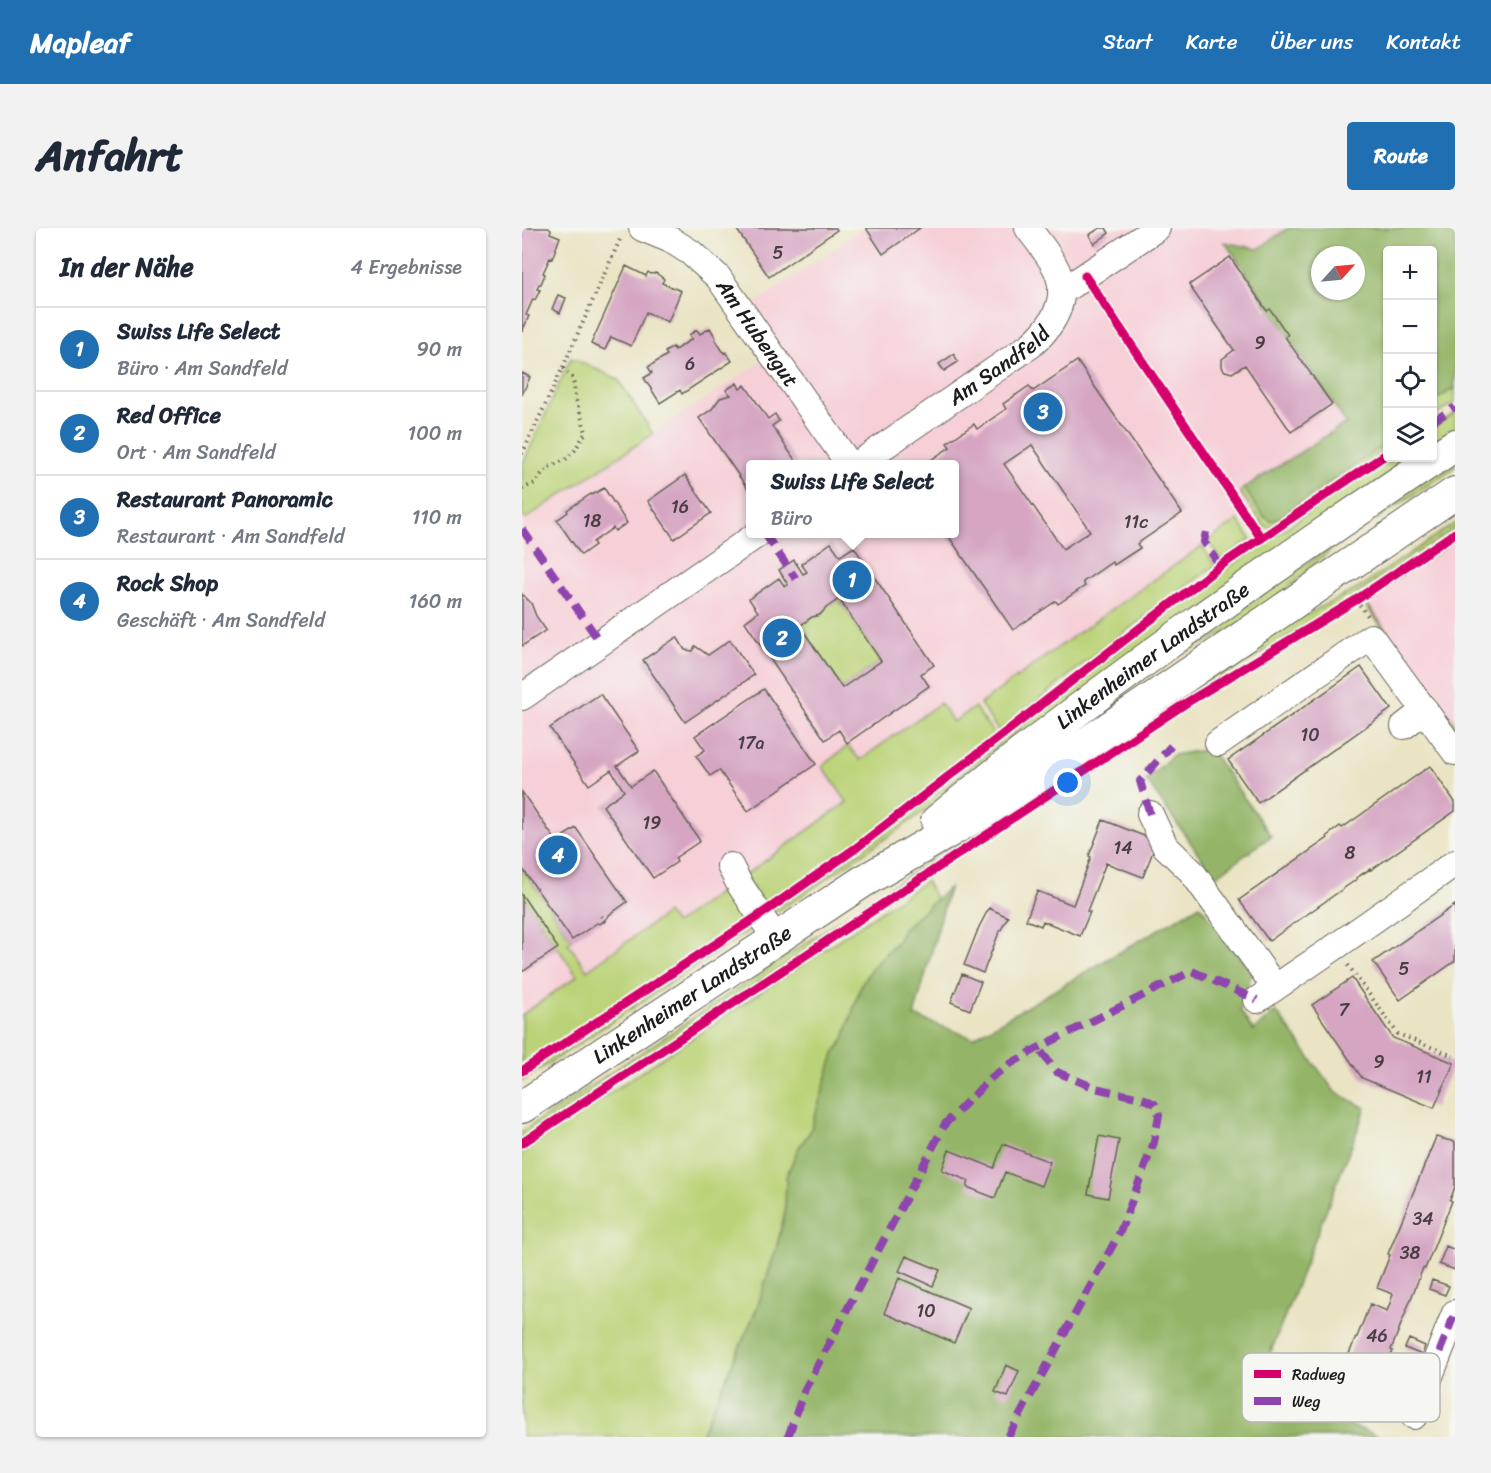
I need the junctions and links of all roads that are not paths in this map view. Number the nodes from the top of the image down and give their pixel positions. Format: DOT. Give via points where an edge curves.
graph roads {
  1 [pos="642,228"];
  2 [pos="1028,228"];
  3 [pos="1157,228"];
  4 [pos="1061,292"];
  5 [pos="1455,445"];
  6 [pos="845,460"];
  7 [pos="865,460"];
  8 [pos="1455,493"];
  9 [pos="752,538"];
  10 [pos="522,697"];
  11 [pos="1425,710"];
  12 [pos="1404,726"];
  13 [pos="1218,743"];
  14 [pos="1455,752"];
  15 [pos="1150,814"];
  16 [pos="1455,863"];
  17 [pos="730,866"];
  18 [pos="862,882"];
  19 [pos="776,939"];
  20 [pos="522,1107"];
  21 [pos="1455,1313"];
  22 [pos="1439,1353"];
  1 -- 6 [label="street, Am Hubengut" via="690,252 718,278"];
  2 -- 4 [label="street" via="1053,263"];
  3 -- 4 [label="street"];
  4 -- 7 [label="street, Am Sandfeld" via="1060,305 1051,323 1031,345"];
  5 -- 18 [label="main road, Linkenheimer Landstraße" via="1132,669"];
  8 -- 18 [label="main road, Linkenheimer Landstraße" via="1000,802"];
  9 -- 10 [label="street"];
  11 -- 12 [label="street"];
  11 -- 13 [label="street" via="1371,637"];
  11 -- 14 [label="street"];
  15 -- 16 [label="street" via="1165,846 1192,872 1266,994"];
  17 -- 19 [label="street"];
  18 -- 19 [label="main road, Linkenheimer Landstraße"];
  19 -- 20 [label="main road, Linkenheimer Landstraße"];
  21 -- 22 [label="street"];
}
